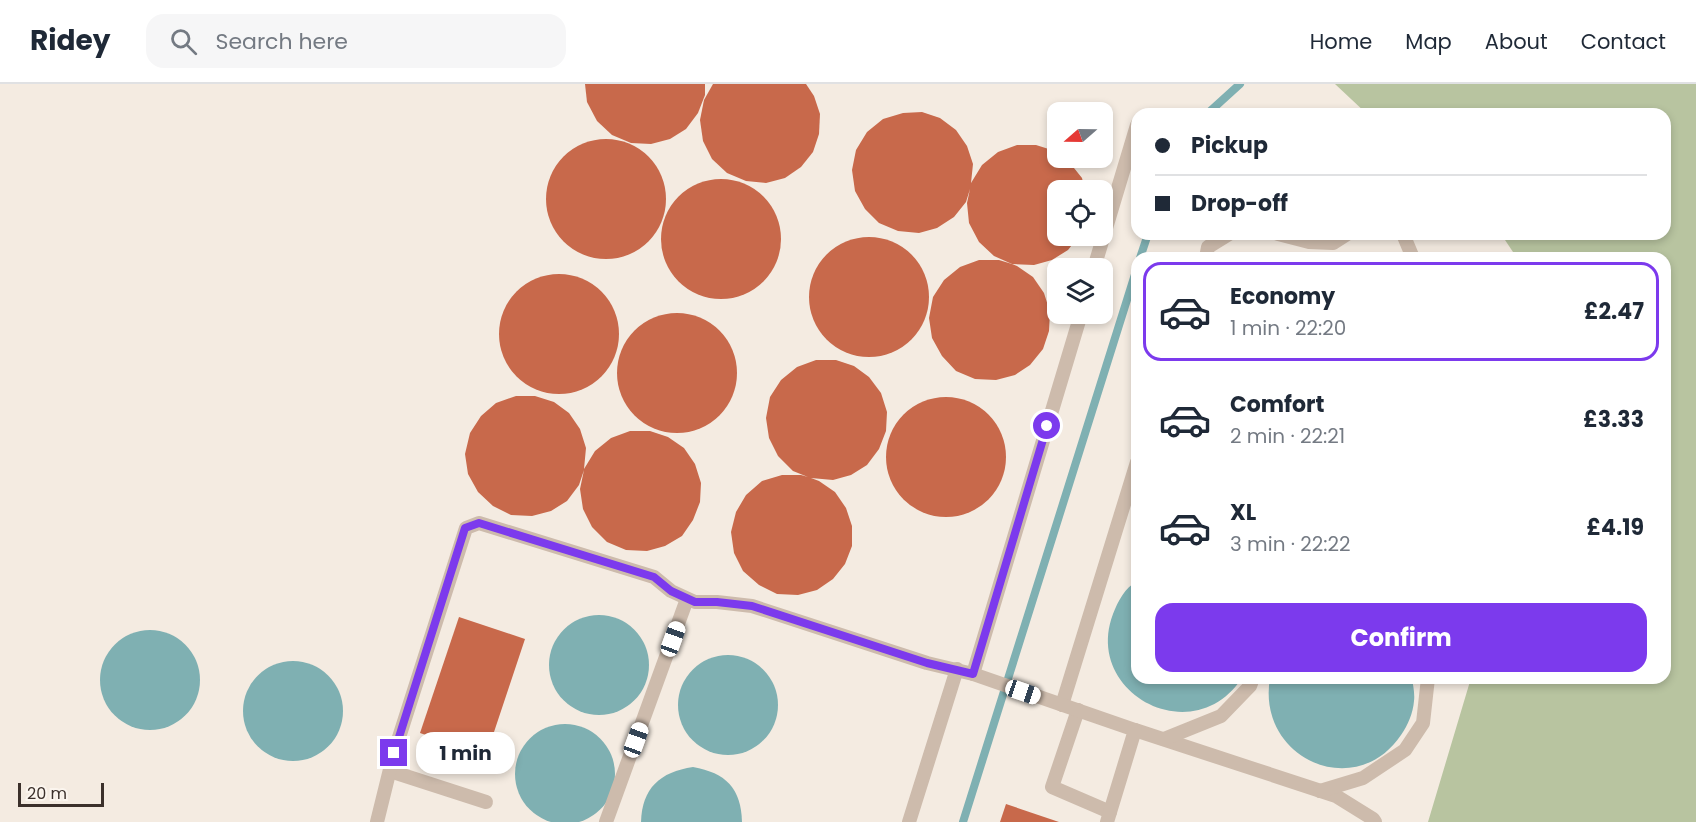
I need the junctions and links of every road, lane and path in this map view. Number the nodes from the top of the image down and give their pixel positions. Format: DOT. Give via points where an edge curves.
graph roads {
  1 [pos="1131,145"];
  2 [pos="1219,240"];
  3 [pos="1301,240"];
  4 [pos="1338,240"];
  5 [pos="1326,243"];
  6 [pos="1207,252"];
  7 [pos="1327,252"];
  8 [pos="1097,258"];
  9 [pos="1078,324"];
  10 [pos="1131,481"];
  11 [pos="687,598"];
  12 [pos="957,669"];
  13 [pos="973,674"];
  14 [pos="1251,684"];
  15 [pos="1427,684"];
  16 [pos="1062,705"];
  17 [pos="1078,710"];
  18 [pos="1135,730"];
  19 [pos="1164,739"];
  20 [pos="390,771"];
  21 [pos="1320,790"];
  22 [pos="486,802"];
  23 [pos="1108,817"];
  24 [pos="378,822"];
  25 [pos="606,822"];
  26 [pos="909,822"];
  27 [pos="1375,822"];
  1 -- 8 [label="lane"];
  2 -- 6 [label="lane"];
  3 -- 5 [label="lane"];
  4 -- 5 [label="lane"];
  5 -- 7 [label="lane"];
  9 -- 13 [label="lane"];
  10 -- 16 [label="lane"];
  11 -- 12 [label="lane" via="752,606 927,663"];
  11 -- 20 [label="lane" via="654,577 479,523 465,528"];
  11 -- 25 [label="lane"];
  12 -- 13 [label="lane"];
  12 -- 26 [label="lane"];
  13 -- 16 [label="lane"];
  14 -- 19 [label="lane" via="1221,716"];
  15 -- 21 [label="lane" via="1424,723 1405,750 1363,777"];
  16 -- 17 [label="lane"];
  17 -- 18 [label="lane"];
  17 -- 23 [label="lane" via="1052,787"];
  18 -- 19 [label="lane"];
  18 -- 23 [label="lane"];
  19 -- 21 [label="lane"];
  20 -- 22 [label="lane"];
  20 -- 24 [label="lane"];
  21 -- 27 [label="lane"];
}
